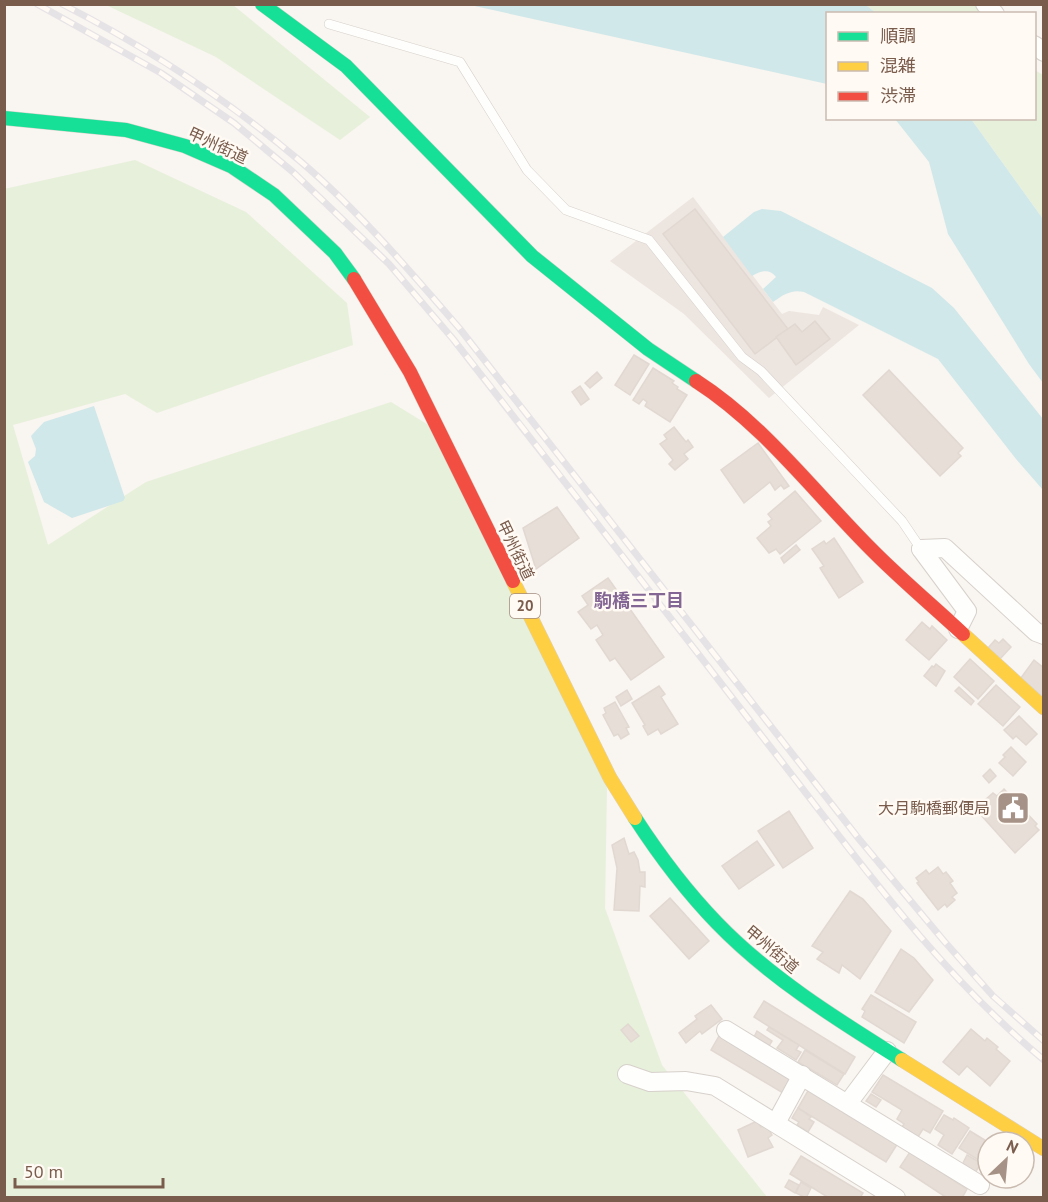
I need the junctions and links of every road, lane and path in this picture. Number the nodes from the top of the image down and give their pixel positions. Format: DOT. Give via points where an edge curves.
graph roads {
  1 [pos="262,4"];
  2 [pos="329,24"];
  3 [pos="4,118"];
  4 [pos="921,549"];
  5 [pos="958,629"];
  6 [pos="1044,635"];
  7 [pos="1044,708"];
  8 [pos="726,1030"];
  9 [pos="887,1051"];
  10 [pos="627,1074"];
  11 [pos="802,1075"];
  12 [pos="848,1103"];
  13 [pos="776,1123"];
  14 [pos="1044,1149"];
  15 [pos="976,1183"];
  16 [pos="896,1197"];
  1 -- 5 [label="main road" via="346,66 532,256 648,349 720,396 760,432 875,553"];
  2 -- 4 [label="lane" via="460,62 527,170 566,210 649,240 742,357 761,371 902,521"];
  3 -- 9 [label="main road, 甲州街道 / 20" via="126,130 185,146 231,166 274,195 335,253 410,372 610,778 661,858 717,923 754,957"];
  4 -- 5 [label="street" via="967,610"];
  4 -- 6 [label="street" via="945,548 1036,632"];
  5 -- 7 [label="main road"];
  8 -- 11 [label="street"];
  9 -- 12 [label="street"];
  9 -- 14 [label="main road, 甲州街道 / 20"];
  10 -- 13 [label="street" via="650,1082 686,1081 715,1086"];
  11 -- 12 [label="street"];
  11 -- 13 [label="street"];
  12 -- 15 [label="street"];
  13 -- 16 [label="street"];
}
